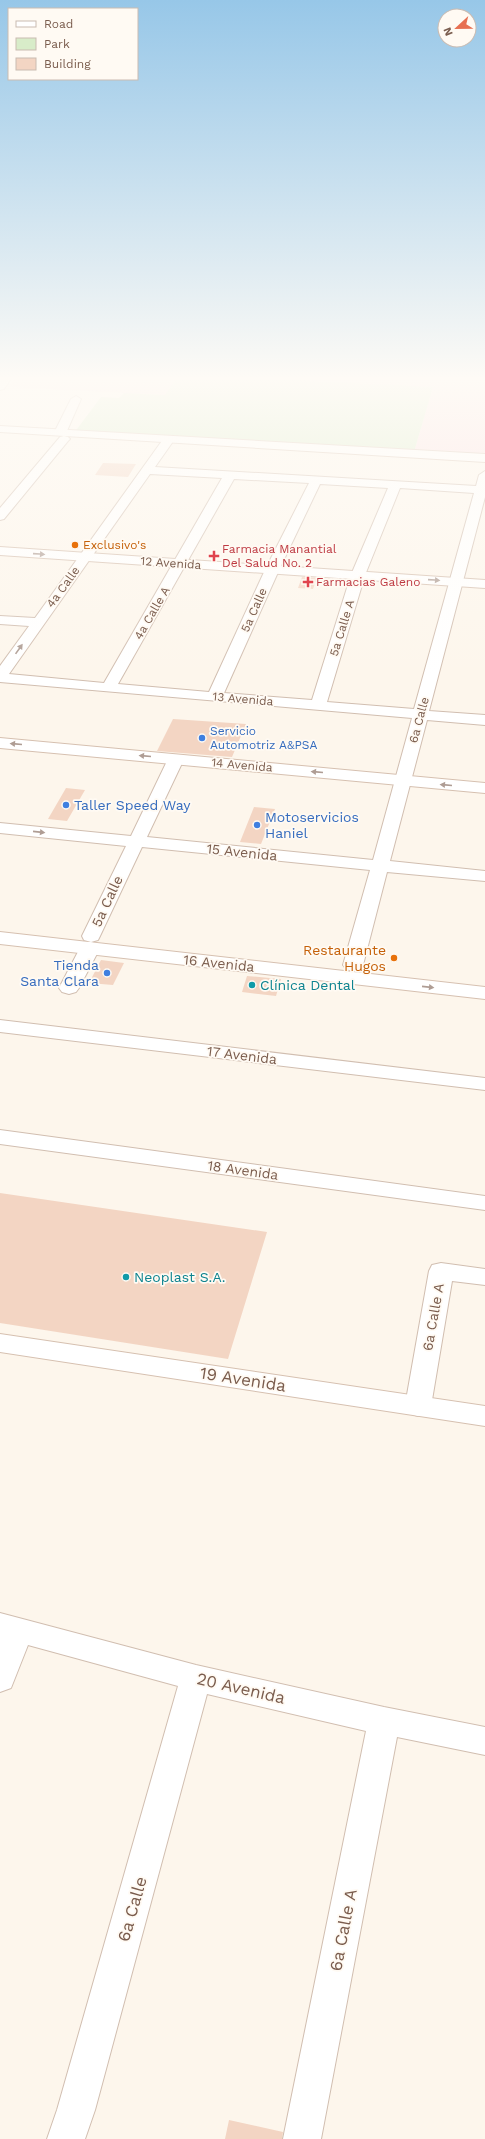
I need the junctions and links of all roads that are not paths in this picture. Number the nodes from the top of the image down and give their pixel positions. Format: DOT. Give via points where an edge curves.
graph roads {
  1 [pos="230,475"];
  2 [pos="485,475"];
  3 [pos="31,476"];
  4 [pos="142,476"];
  5 [pos="244,476"];
  6 [pos="316,480"];
  7 [pos="395,485"];
  8 [pos="483,490"];
  9 [pos="0,516"];
  10 [pos="0,551"];
  11 [pos="86,557"];
  12 [pos="180,564"];
  13 [pos="272,570"];
  14 [pos="358,575"];
  15 [pos="456,582"];
  16 [pos="485,584"];
  17 [pos="0,620"];
  18 [pos="38,622"];
  19 [pos="1,674"];
  20 [pos="109,687"];
  21 [pos="215,696"];
  22 [pos="318,705"];
  23 [pos="420,714"];
  24 [pos="485,720"];
  25 [pos="0,743"];
  26 [pos="176,759"];
  27 [pos="403,781"];
  28 [pos="485,788"];
  29 [pos="0,828"];
  30 [pos="135,841"];
  31 [pos="380,866"];
  32 [pos="485,876"];
  33 [pos="0,926"];
  34 [pos="0,938"];
  35 [pos="90,942"];
  36 [pos="354,965"];
  37 [pos="485,980"];
  38 [pos="69,988"];
  39 [pos="485,993"];
  40 [pos="0,1026"];
  41 [pos="485,1084"];
  42 [pos="0,1137"];
  43 [pos="485,1203"];
  44 [pos="485,1277"];
  45 [pos="0,1343"];
  46 [pos="418,1406"];
  47 [pos="485,1416"];
  48 [pos="10,1627"];
  49 [pos="196,1678"];
  50 [pos="0,1679"];
  51 [pos="384,1721"];
  52 [pos="485,1741"];
  53 [pos="66,2139"];
  54 [pos="302,2139"];
  1 -- 12 [label="street, 4a Calle A"];
  2 -- 8 [label="street, 6a Calle"];
  3 -- 9 [label="street"];
  4 -- 11 [label="street, 4a Calle"];
  5 -- 6 [label="street"];
  6 -- 7 [label="street"];
  6 -- 13 [label="street, 5a Calle"];
  7 -- 8 [label="street"];
  7 -- 14 [label="street, 5a Calle A"];
  8 -- 15 [label="street, 6a Calle"];
  10 -- 11 [label="main road, 12 Avenida, one-way"];
  11 -- 12 [label="main road, 12 Avenida"];
  11 -- 18 [label="street, 4a Calle"];
  12 -- 13 [label="main road, 12 Avenida"];
  12 -- 20 [label="street, 4a Calle A"];
  13 -- 14 [label="main road, 12 Avenida"];
  13 -- 21 [label="street, 5a Calle"];
  14 -- 15 [label="main road, 12 Avenida, one-way"];
  14 -- 22 [label="street, 5a Calle A"];
  15 -- 16 [label="main road, 12 Avenida"];
  15 -- 23 [label="street, 6a Calle"];
  17 -- 18 [label="street"];
  19 -- 18 [label="street, 4a Calle, one-way"];
  19 -- 20 [label="street, 13 Avenida"];
  20 -- 21 [label="street, 13 Avenida"];
  21 -- 22 [label="street, 13 Avenida"];
  22 -- 23 [label="street, 13 Avenida"];
  23 -- 24 [label="street, 13 Avenida"];
  23 -- 27 [label="street, 6a Calle"];
  26 -- 25 [label="main road, 14 Avenida, one-way"];
  27 -- 26 [label="main road, 14 Avenida, one-way"];
  26 -- 30 [label="street, 5a Calle"];
  28 -- 27 [label="main road, 14 Avenida, one-way"];
  27 -- 31 [label="street, 6a Calle"];
  29 -- 30 [label="street, 15 Avenida, one-way"];
  30 -- 31 [label="street, 15 Avenida"];
  30 -- 35 [label="street, 5a Calle"];
  31 -- 32 [label="street, 15 Avenida"];
  31 -- 36 [label="street, 6a Calle"];
  33 -- 35 [label="main road, 16 Avenida"];
  34 -- 35 [label="main road, 16 Avenida"];
  35 -- 36 [label="main road, 16 Avenida"];
  35 -- 38 [label="street, 5a Calle"];
  35 -- 39 [label="main road, 16 Avenida, one-way"];
  36 -- 37 [label="main road, 16 Avenida"];
  40 -- 41 [label="street, 17 Avenida"];
  42 -- 43 [label="street, 18 Avenida"];
  44 -- 46 [label="street, 6a Calle A" via="441,1271"];
  45 -- 46 [label="main road, 19 Avenida"];
  46 -- 47 [label="main road, 19 Avenida"];
  48 -- 49 [label="street, 20 Avenida"];
  48 -- 50 [label="street"];
  49 -- 51 [label="street, 20 Avenida"];
  49 -- 53 [label="street, 6a Calle"];
  51 -- 52 [label="street, 20 Avenida"];
  51 -- 54 [label="street, 6a Calle A"];
}
